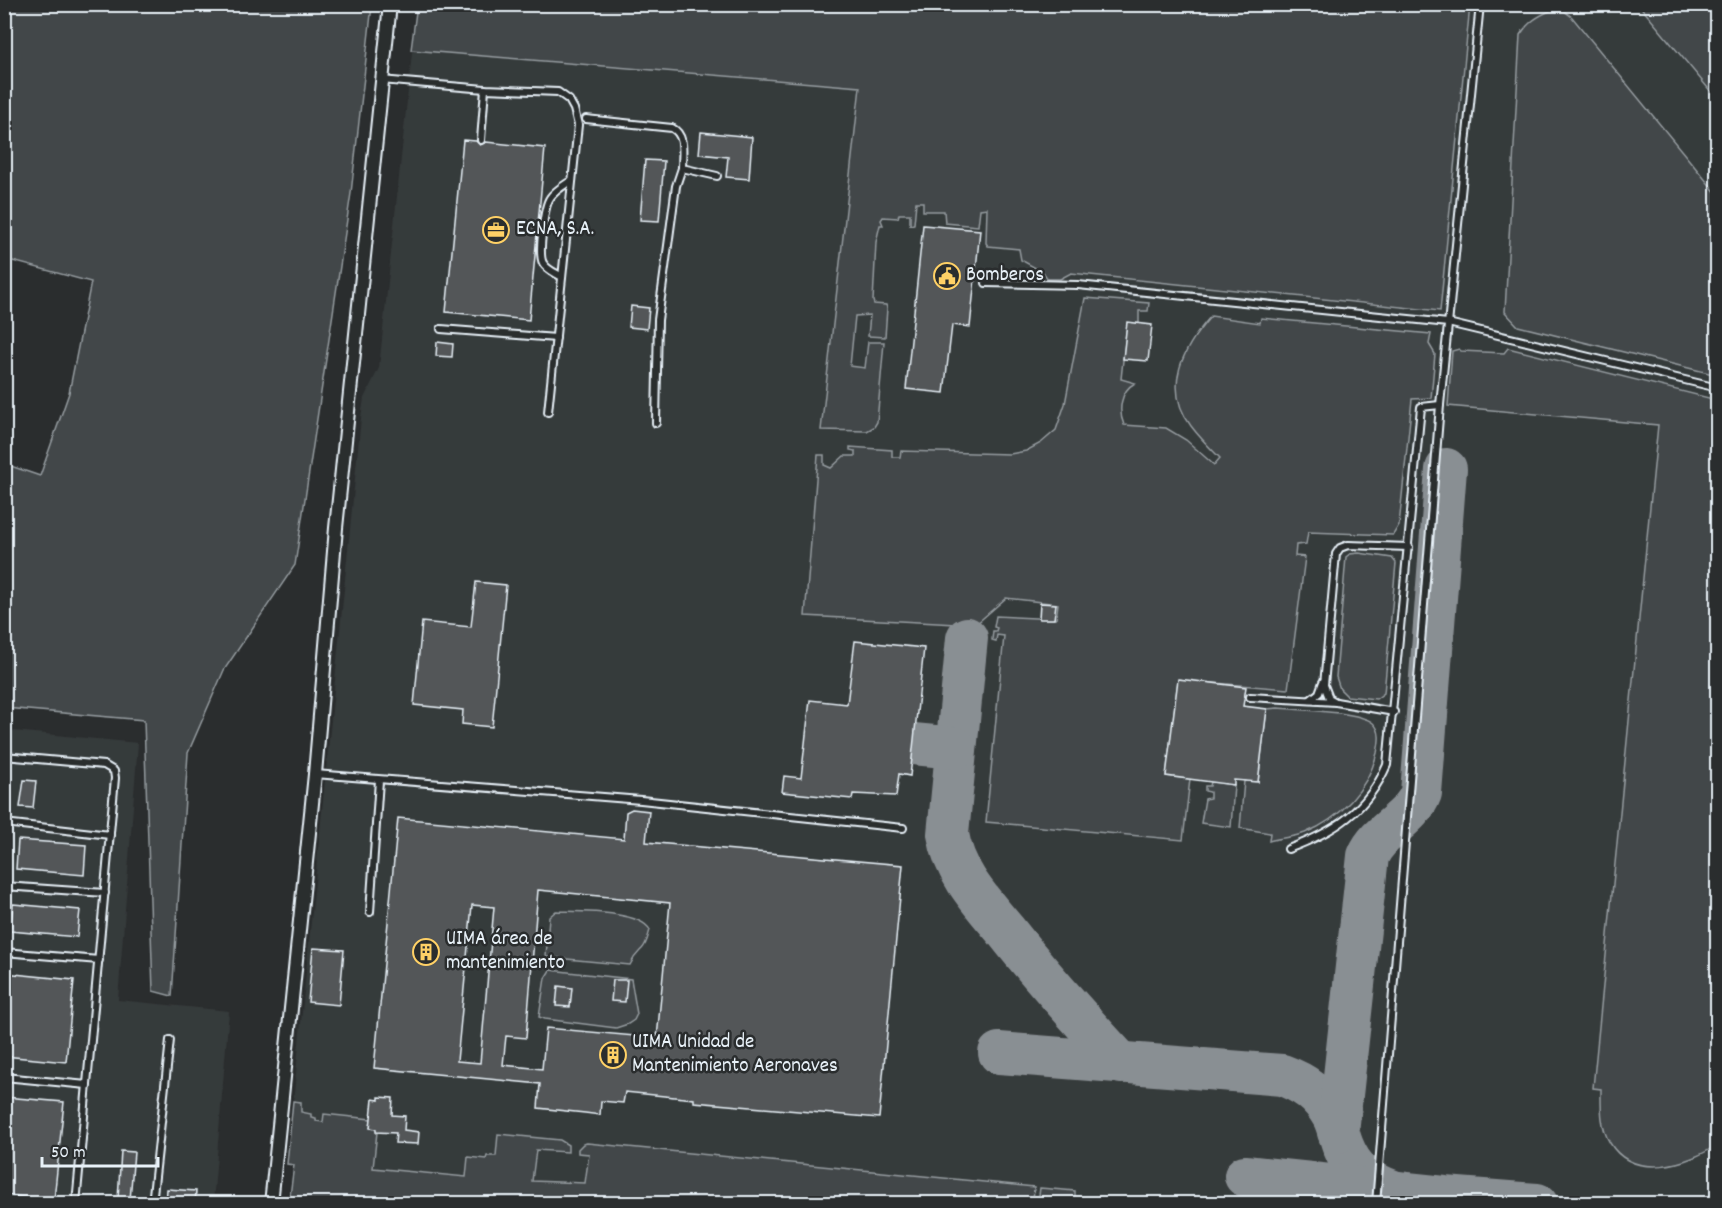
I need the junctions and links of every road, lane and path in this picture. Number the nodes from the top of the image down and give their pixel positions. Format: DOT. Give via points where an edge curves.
graph roads {
  1 [pos="390,4"];
  2 [pos="1480,4"];
  3 [pos="381,80"];
  4 [pos="485,89"];
  5 [pos="574,109"];
  6 [pos="586,119"];
  7 [pos="578,125"];
  8 [pos="481,140"];
  9 [pos="682,168"];
  10 [pos="717,176"];
  11 [pos="572,180"];
  12 [pos="562,277"];
  13 [pos="986,283"];
  14 [pos="1448,323"];
  15 [pos="441,329"];
  16 [pos="556,338"];
  17 [pos="1718,388"];
  18 [pos="1440,405"];
  19 [pos="548,412"];
  20 [pos="656,423"];
  21 [pos="1409,547"];
  22 [pos="1324,678"];
  23 [pos="1250,697"];
  24 [pos="1309,700"];
  25 [pos="1336,702"];
  26 [pos="1394,712"];
  27 [pos="5,756"];
  28 [pos="4,766"];
  29 [pos="315,774"];
  30 [pos="379,780"];
  31 [pos="4,823"];
  32 [pos="903,828"];
  33 [pos="110,836"];
  34 [pos="1288,849"];
  35 [pos="4,886"];
  36 [pos="105,893"];
  37 [pos="370,912"];
  38 [pos="4,952"];
  39 [pos="99,960"];
  40 [pos="170,1040"];
  41 [pos="4,1077"];
  42 [pos="87,1085"];
  43 [pos="76,1203"];
  44 [pos="152,1203"];
  45 [pos="271,1203"];
  46 [pos="1376,1203"];
  1 -- 3 [label="street"];
  2 -- 14 [label="lane"];
  3 -- 4 [label="lane"];
  3 -- 29 [label="street"];
  4 -- 5 [label="lane" via="558,92"];
  4 -- 8 [label="lane"];
  5 -- 6 [label="lane"];
  5 -- 7 [label="lane"];
  6 -- 7 [label="lane"];
  6 -- 9 [label="lane" via="676,130 682,140"];
  7 -- 11 [label="lane"];
  9 -- 10 [label="lane"];
  9 -- 20 [label="lane" via="676,186 658,320"];
  11 -- 12 [label="lane"];
  11 -- 12 [label="lane" via="549,198 543,226 542,262"];
  12 -- 16 [label="lane"];
  13 -- 14 [label="lane" via="1078,285"];
  14 -- 17 [label="lane"];
  14 -- 18 [label="lane"];
  15 -- 16 [label="lane"];
  16 -- 19 [label="lane"];
  18 -- 21 [label="lane" via="1421,408"];
  18 -- 46 [label="lane"];
  21 -- 22 [label="lane" via="1348,545 1336,554"];
  21 -- 26 [label="lane"];
  22 -- 24 [label="lane" via="1318,693"];
  22 -- 25 [label="lane" via="1326,694"];
  23 -- 24 [label="lane"];
  24 -- 25 [label="lane"];
  25 -- 26 [label="lane"];
  26 -- 34 [label="lane" via="1388,765 1368,799 1328,832"];
  27 -- 28 [label="lane"];
  27 -- 33 [label="lane" via="110,767 116,778"];
  29 -- 30 [label="lane"];
  29 -- 45 [label="street"];
  30 -- 32 [label="lane" via="641,800"];
  30 -- 37 [label="lane"];
  31 -- 33 [label="lane"];
  33 -- 36 [label="lane"];
  35 -- 36 [label="lane"];
  36 -- 39 [label="lane"];
  38 -- 39 [label="lane"];
  39 -- 42 [label="lane"];
  40 -- 44 [label="lane"];
  41 -- 42 [label="lane"];
  42 -- 43 [label="lane"];
}
